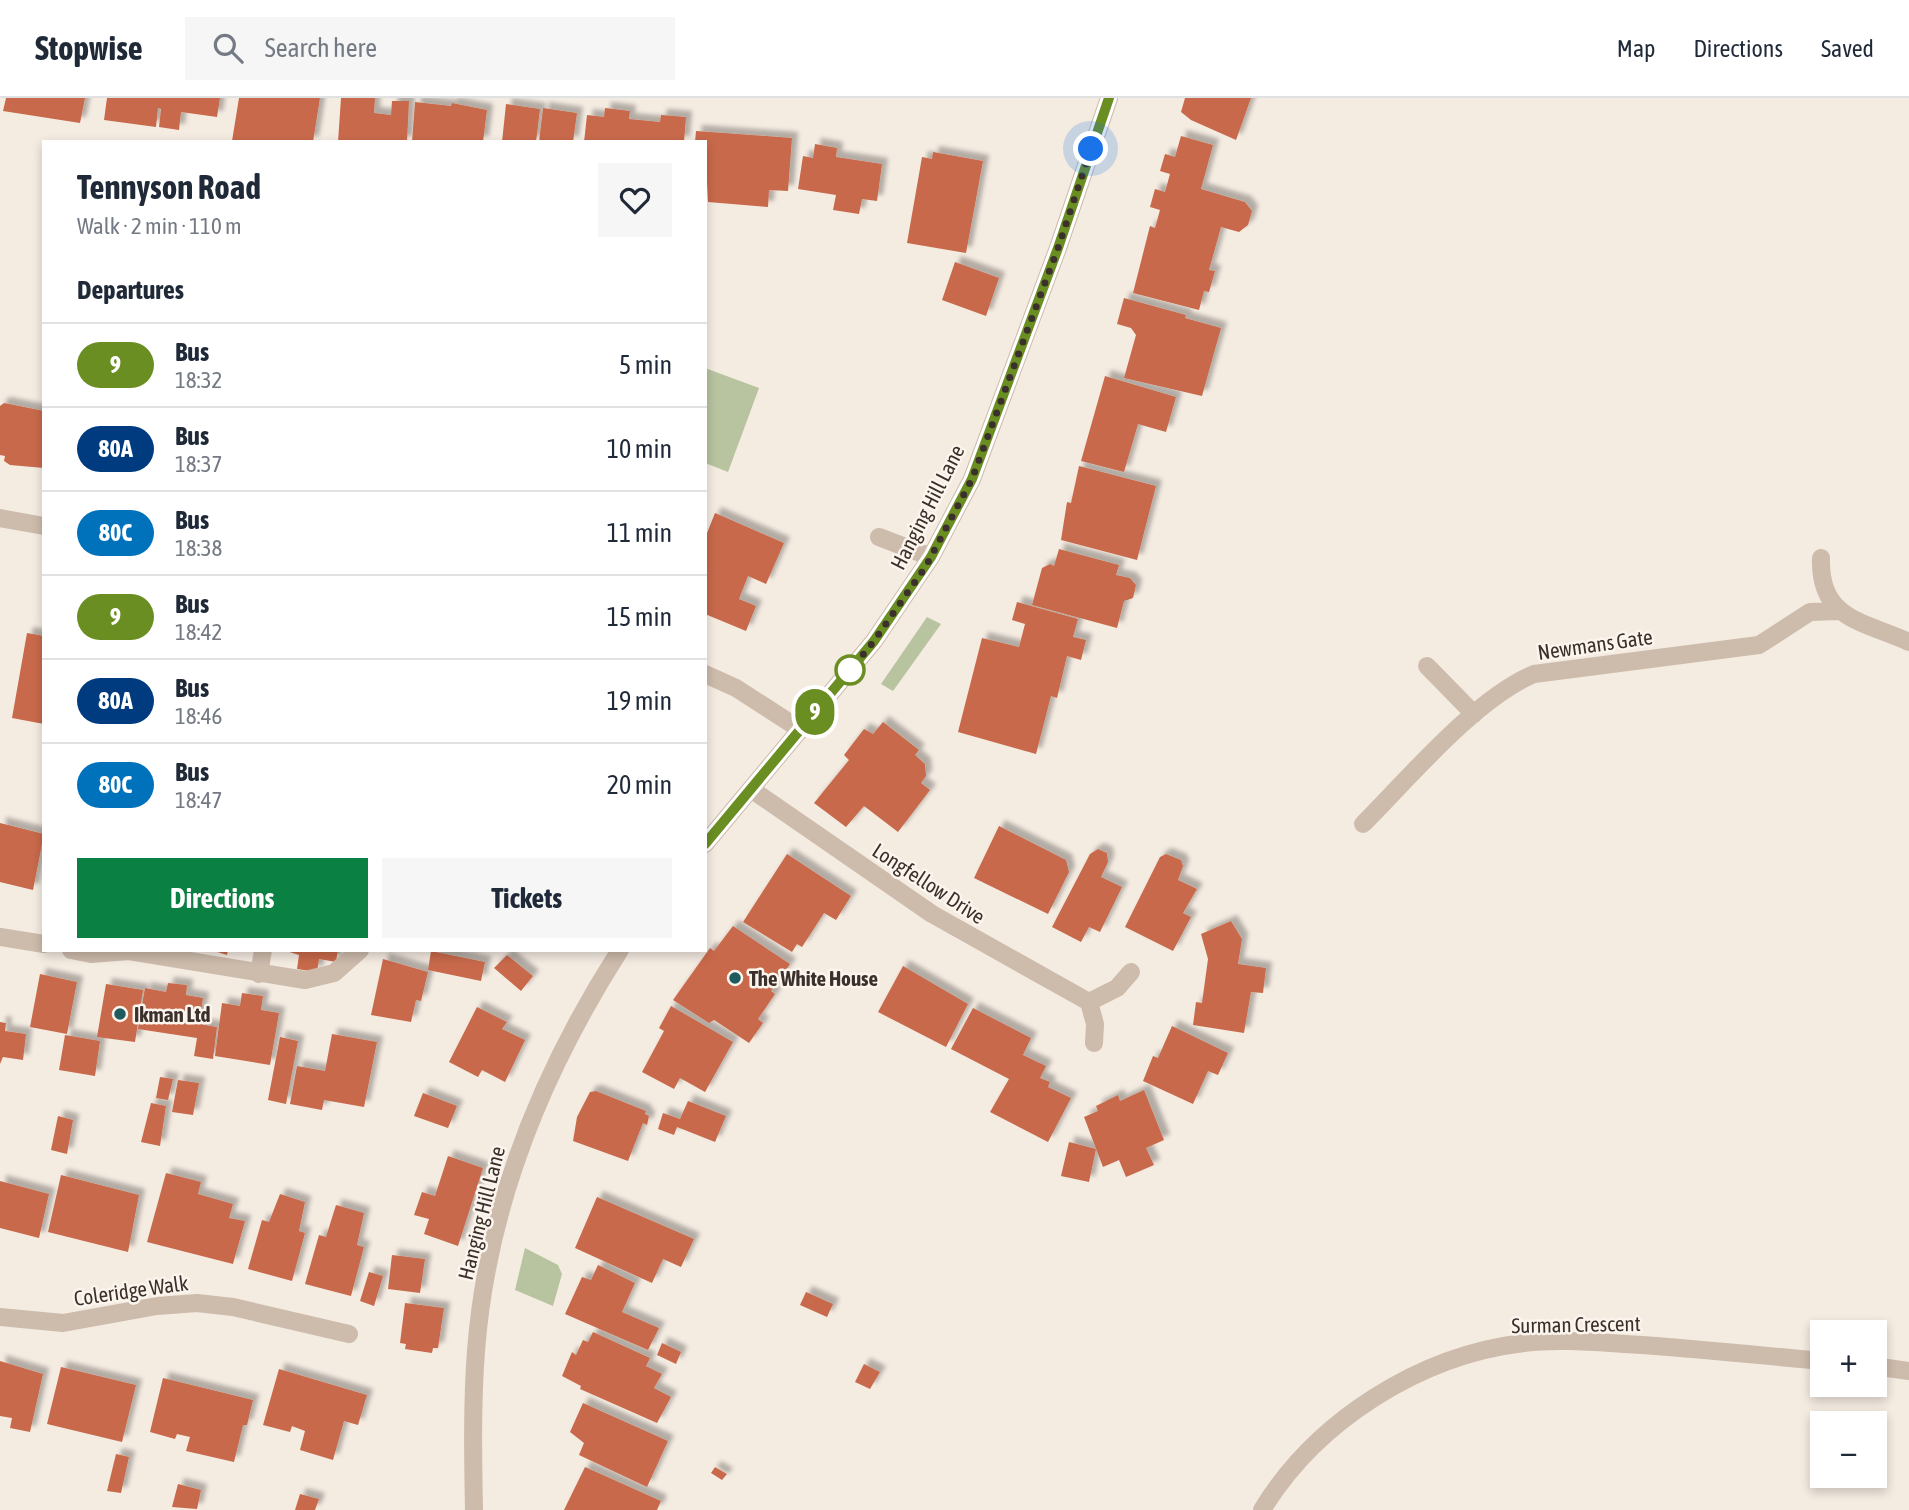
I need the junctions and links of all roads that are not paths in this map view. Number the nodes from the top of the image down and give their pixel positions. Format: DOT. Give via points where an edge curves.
graph roads {
  1 [pos="1105,99"];
  2 [pos="0,518"];
  3 [pos="42,526"];
  4 [pos="879,537"];
  5 [pos="931,557"];
  6 [pos="1821,558"];
  7 [pos="1838,611"];
  8 [pos="1909,642"];
  9 [pos="1427,666"];
  10 [pos="707,675"];
  11 [pos="1474,714"];
  12 [pos="801,730"];
  13 [pos="751,789"];
  14 [pos="1363,824"];
  15 [pos="707,842"];
  16 [pos="0,937"];
  17 [pos="42,944"];
  18 [pos="81,952"];
  19 [pos="116,952"];
  20 [pos="135,952"];
  21 [pos="263,952"];
  22 [pos="358,952"];
  23 [pos="619,952"];
  24 [pos="1132,972"];
  25 [pos="259,974"];
  26 [pos="1089,1002"];
  27 [pos="1094,1043"];
  28 [pos="0,1317"];
  29 [pos="349,1334"];
  30 [pos="1810,1360"];
  31 [pos="1887,1368"];
  32 [pos="1909,1371"];
  33 [pos="474,1510"];
  34 [pos="1262,1510"];
  1 -- 5 [label="street, Hanging Hill Lane" via="1058,248 972,479"];
  2 -- 3 [label="street"];
  4 -- 5 [label="street"];
  5 -- 12 [label="street, Hanging Hill Lane" via="874,641"];
  6 -- 7 [label="street" via="1822,588"];
  7 -- 8 [label="street"];
  7 -- 11 [label="street, Newmans Gate" via="1810,612 1759,645 1534,674"];
  9 -- 11 [label="street"];
  10 -- 12 [label="street"];
  11 -- 14 [label="street, Newmans Gate"];
  12 -- 13 [label="street, Hanging Hill Lane"];
  13 -- 15 [label="street, Hanging Hill Lane"];
  13 -- 26 [label="street, Longfellow Drive" via="932,914"];
  16 -- 17 [label="street"];
  18 -- 19 [label="street"];
  20 -- 25 [label="street"];
  21 -- 25 [label="street"];
  22 -- 25 [label="street" via="341,968 316,979"];
  23 -- 33 [label="street, Hanging Hill Lane" via="548,1076 499,1213 476,1349"];
  24 -- 26 [label="street" via="1117,988"];
  26 -- 27 [label="street"];
  28 -- 29 [label="street, Coleridge Walk" via="63,1323 197,1303"];
  30 -- 34 [label="street, Surman Crescent" via="1594,1342 1524,1343 1450,1359 1391,1388 1337,1424 1294,1466"];
  31 -- 32 [label="street"];
}
